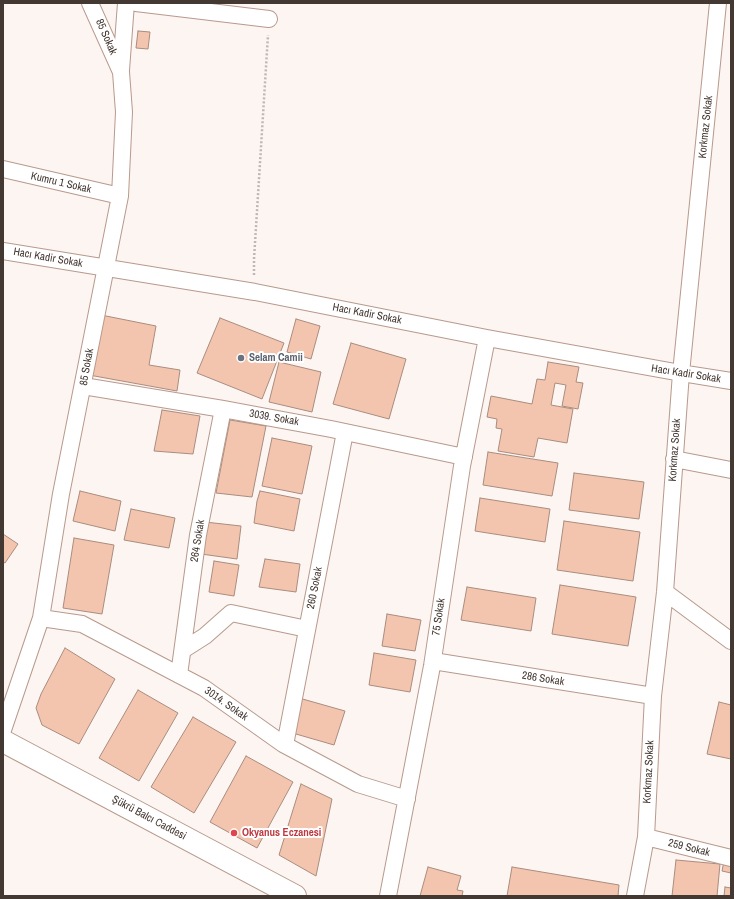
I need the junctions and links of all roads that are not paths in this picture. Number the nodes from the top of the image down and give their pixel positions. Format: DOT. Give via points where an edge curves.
graph roads {
  1 [pos="90,3"];
  2 [pos="126,3"];
  3 [pos="136,3"];
  4 [pos="718,3"];
  5 [pos="269,19"];
  6 [pos="121,72"];
  7 [pos="3,169"];
  8 [pos="120,196"];
  9 [pos="3,251"];
  10 [pos="105,268"];
  11 [pos="487,338"];
  12 [pos="681,373"];
  13 [pos="731,381"];
  14 [pos="83,386"];
  15 [pos="223,409"];
  16 [pos="345,432"];
  17 [pos="464,457"];
  18 [pos="674,459"];
  19 [pos="731,470"];
  20 [pos="665,592"];
  21 [pos="41,618"];
  22 [pos="307,629"];
  23 [pos="731,641"];
  24 [pos="182,650"];
  25 [pos="433,662"];
  26 [pos="179,675"];
  27 [pos="653,696"];
  28 [pos="3,730"];
  29 [pos="3,741"];
  30 [pos="285,745"];
  31 [pos="407,799"];
  32 [pos="646,837"];
  33 [pos="731,858"];
  34 [pos="295,896"];
  35 [pos="388,896"];
  36 [pos="635,896"];
  1 -- 6 [label="street, 85 Sokak"];
  2 -- 6 [label="street"];
  3 -- 5 [label="street"];
  4 -- 12 [label="street, Korkmaz Sokak"];
  6 -- 8 [label="street, 85 Sokak" via="124,112"];
  7 -- 8 [label="street, Kumru 1 Sokak"];
  8 -- 10 [label="street, 85 Sokak"];
  9 -- 10 [label="street, Hacı Kadir Sokak"];
  10 -- 11 [label="street, Hacı Kadir Sokak" via="255,292"];
  10 -- 14 [label="street, 85 Sokak"];
  11 -- 12 [label="street, Hacı Kadir Sokak"];
  11 -- 17 [label="street, 75 Sokak"];
  12 -- 13 [label="street, Hacı Kadir Sokak"];
  12 -- 18 [label="street, Korkmaz Sokak"];
  14 -- 15 [label="street, 3039. Sokak"];
  14 -- 21 [label="street, 85 Sokak" via="61,494"];
  15 -- 16 [label="street, 3039. Sokak"];
  15 -- 24 [label="street, 264 Sokak" via="198,535"];
  16 -- 17 [label="street, 3039. Sokak"];
  16 -- 22 [label="street, 260 Sokak"];
  17 -- 25 [label="street, 75 Sokak"];
  18 -- 19 [label="street"];
  18 -- 20 [label="street, Korkmaz Sokak"];
  20 -- 23 [label="street"];
  20 -- 27 [label="street, Korkmaz Sokak"];
  21 -- 26 [label="street, 3014. Sokak" via="82,624"];
  21 -- 28 [label="street, 85 Sokak"];
  22 -- 24 [label="street" via="231,613 205,636"];
  22 -- 30 [label="street, 260 Sokak"];
  24 -- 26 [label="street, 264 Sokak"];
  25 -- 27 [label="street, 286 Sokak"];
  25 -- 31 [label="street, 75 Sokak"];
  26 -- 30 [label="street, 3014. Sokak" via="204,688"];
  27 -- 32 [label="street, Korkmaz Sokak"];
  29 -- 34 [label="street, Şükrü Balcı Caddesi"];
  30 -- 31 [label="street, 3014. Sokak" via="358,784"];
  31 -- 35 [label="street, 75 Sokak"];
  32 -- 33 [label="street, 259 Sokak"];
  32 -- 36 [label="street, Korkmaz Sokak"];
}
